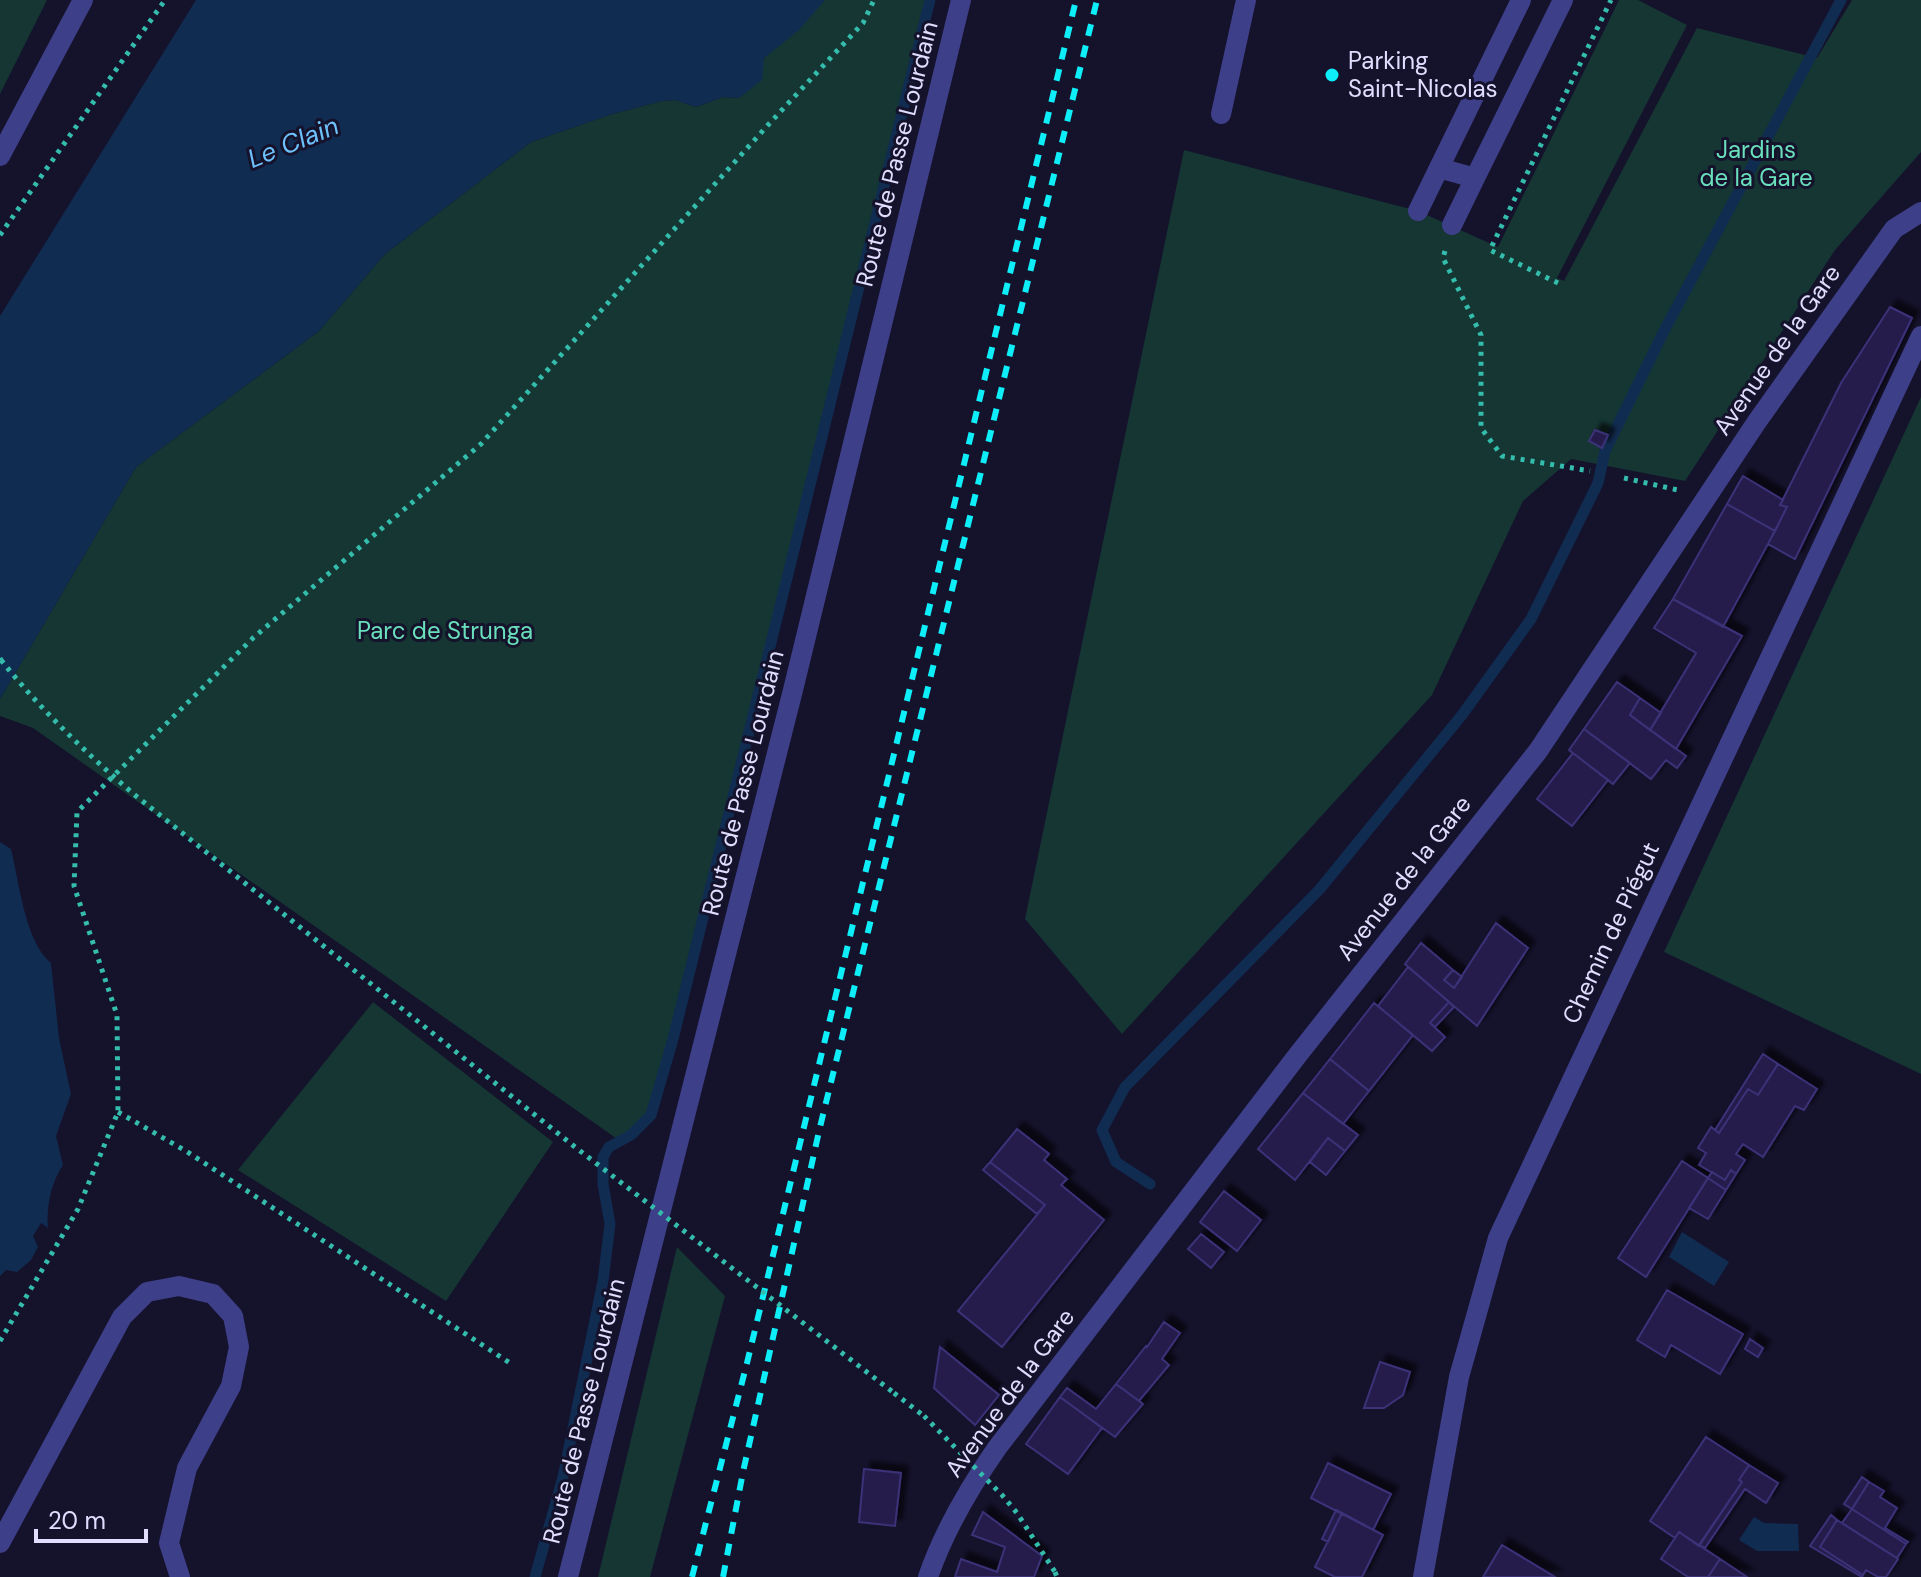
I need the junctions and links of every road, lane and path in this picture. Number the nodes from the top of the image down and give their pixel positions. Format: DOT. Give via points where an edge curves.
graph roads {
  1 [pos="83,0"];
  2 [pos="165,0"];
  3 [pos="874,0"];
  4 [pos="961,0"];
  5 [pos="1246,0"];
  6 [pos="1521,0"];
  7 [pos="1563,0"];
  8 [pos="1611,0"];
  9 [pos="1221,114"];
  10 [pos="0,156"];
  11 [pos="1439,168"];
  12 [pos="1475,178"];
  13 [pos="1418,211"];
  14 [pos="1921,212"];
  15 [pos="1452,225"];
  16 [pos="0,235"];
  17 [pos="1558,283"];
  18 [pos="1921,336"];
  19 [pos="1590,471"];
  20 [pos="1624,478"];
  21 [pos="1706,498"];
  22 [pos="0,658"];
  23 [pos="118,1112"];
  24 [pos="0,1341"];
  25 [pos="513,1365"];
  26 [pos="0,1543"];
  27 [pos="1056,1575"];
  28 [pos="180,1577"];
  29 [pos="568,1577"];
  30 [pos="928,1577"];
  31 [pos="1423,1577"];
  1 -- 10 [label="street"];
  2 -- 16 [label="path"];
  3 -- 23 [label="path" via="863,23 481,444 253,638 77,812 74,886 117,1015"];
  4 -- 29 [label="street, Route de Passe Lourdain"];
  5 -- 9 [label="street"];
  6 -- 11 [label="street"];
  7 -- 12 [label="street"];
  8 -- 17 [label="path" via="1490,250"];
  11 -- 12 [label="street"];
  11 -- 13 [label="street"];
  12 -- 15 [label="street"];
  14 -- 21 [label="street, Avenue de la Gare" via="1894,229"];
  15 -- 19 [label="path" via="1443,258 1481,335 1481,428 1502,456"];
  18 -- 31 [label="street, Chemin de Piégut" via="1498,1238 1459,1377"];
  20 -- 21 [label="path"];
  21 -- 30 [label="street, Avenue de la Gare" via="1538,751 1297,1056 979,1474 939,1544"];
  22 -- 27 [label="path, bridge" via="76,744 136,796 575,1147 924,1416 1017,1513"];
  23 -- 24 [label="path" via="78,1209"];
  23 -- 25 [label="path"];
  26 -- 28 [label="street" via="122,1317 147,1292 179,1286 213,1294 233,1316 239,1347 231,1386 187,1468 169,1543"];
}
